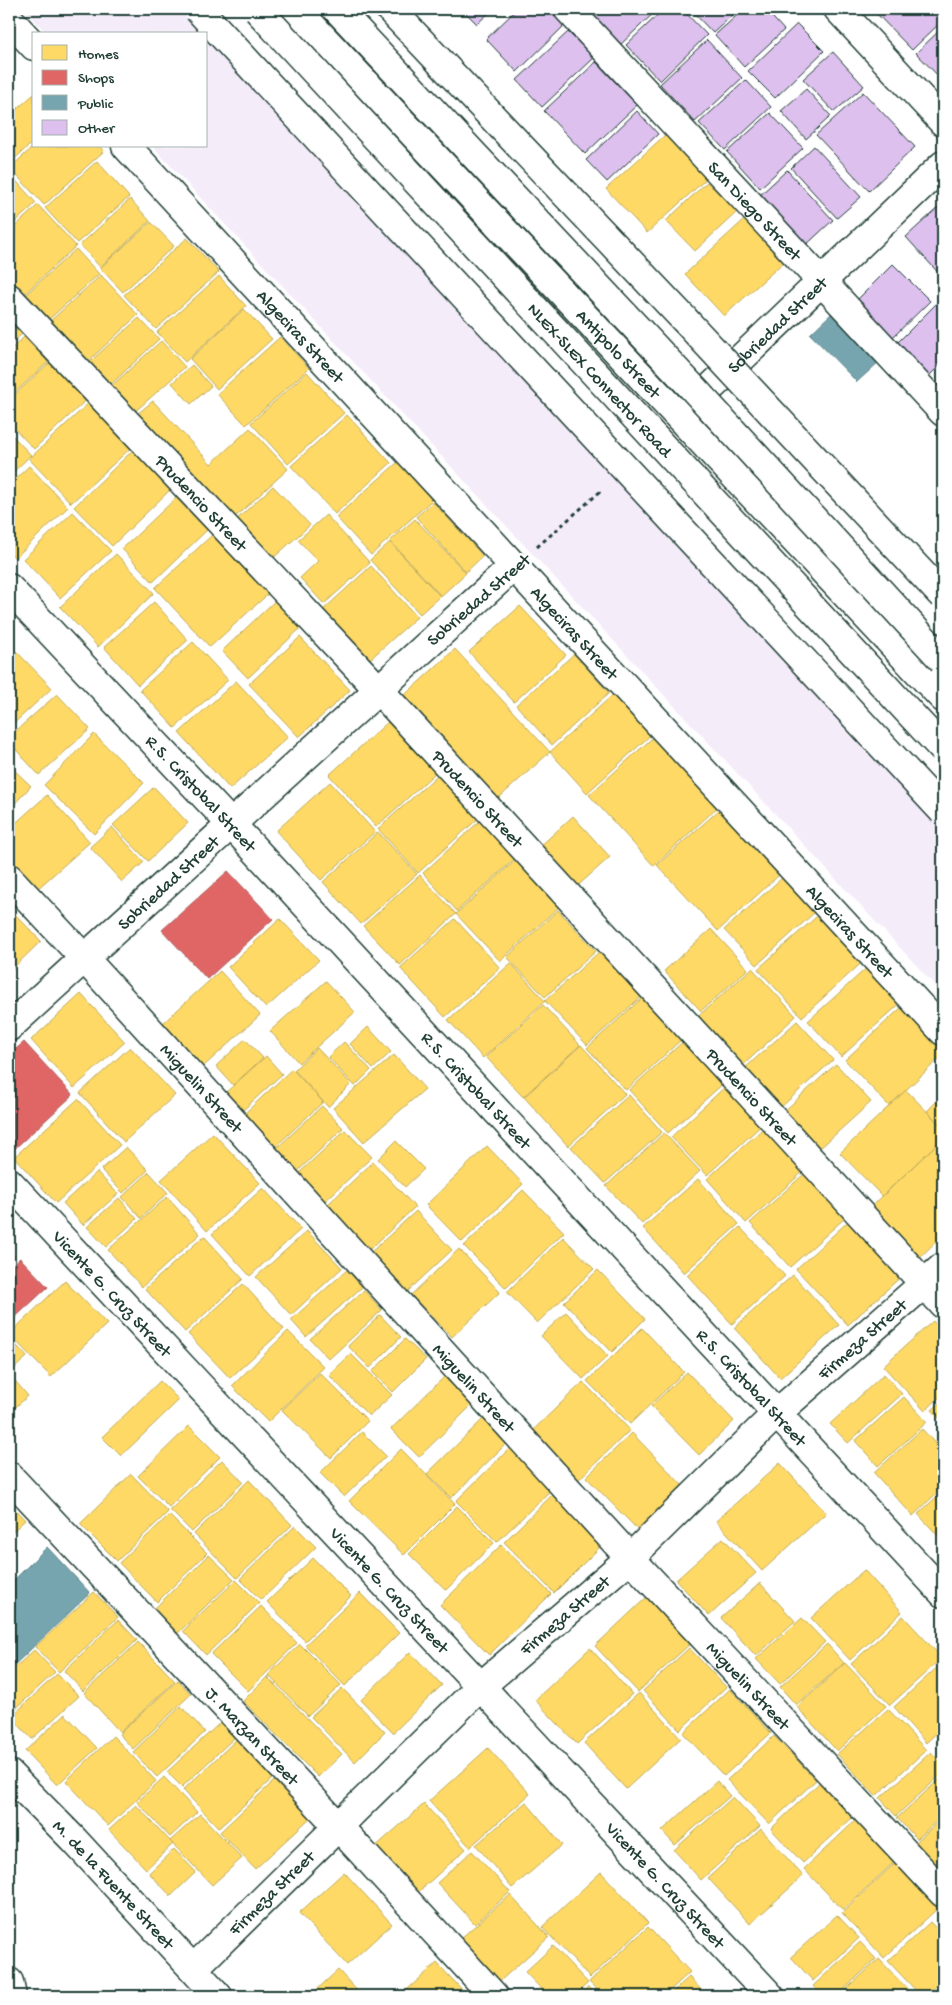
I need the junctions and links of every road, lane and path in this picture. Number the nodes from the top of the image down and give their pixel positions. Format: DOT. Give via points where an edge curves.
graph roads {
  1 [pos="198,9"];
  2 [pos="257,9"];
  3 [pos="296,9"];
  4 [pos="337,9"];
  5 [pos="390,9"];
  6 [pos="568,9"];
  7 [pos="838,9"];
  8 [pos="9,18"];
  9 [pos="32,44"];
  10 [pos="943,122"];
  11 [pos="128,148"];
  12 [pos="943,165"];
  13 [pos="821,282"];
  14 [pos="9,298"];
  15 [pos="943,412"];
  16 [pos="680,417"];
  17 [pos="608,485"];
  18 [pos="513,566"];
  19 [pos="9,588"];
  20 [pos="943,596"];
  21 [pos="943,660"];
  22 [pos="378,689"];
  23 [pos="943,698"];
  24 [pos="943,749"];
  25 [pos="943,811"];
  26 [pos="231,824"];
  27 [pos="9,878"];
  28 [pos="84,958"];
  29 [pos="9,1027"];
  30 [pos="943,1031"];
  31 [pos="9,1182"];
  32 [pos="934,1276"];
  33 [pos="943,1304"];
  34 [pos="776,1414"];
  35 [pos="9,1476"];
  36 [pos="630,1558"];
  37 [pos="943,1593"];
  38 [pos="481,1686"];
  39 [pos="9,1774"];
  40 [pos="338,1826"];
  41 [pos="943,1893"];
  42 [pos="194,1968"];
  43 [pos="9,1982"];
  44 [pos="12,1996"];
  45 [pos="218,1996"];
  46 [pos="494,1996"];
  47 [pos="770,1996"];
  1 -- 25 [label="main road, bridge"];
  2 -- 24 [label="main road, NLEX-SLEX Connector Road, bridge"];
  3 -- 16 [label="main road, Antipolo Street"];
  4 -- 21 [label="main road, bridge" via="684,378"];
  5 -- 20 [label="main road, bridge"];
  6 -- 13 [label="main road, San Diego Street"];
  7 -- 10 [label="main road"];
  8 -- 9 [label="main road"];
  11 -- 18 [label="main road, Algeciras Street"];
  12 -- 13 [label="main road, Sobriedad Street"];
  13 -- 15 [label="main road, San Diego Street"];
  13 -- 16 [label="main road, Sobriedad Street"];
  14 -- 22 [label="main road, Prudencio Street"];
  16 -- 23 [label="main road, Antipolo Street"];
  17 -- 18 [label="path, Sobriedad Street"];
  18 -- 22 [label="main road, Sobriedad Street"];
  18 -- 30 [label="main road, Algeciras Street"];
  19 -- 26 [label="main road, R.S. Cristobal Street"];
  22 -- 26 [label="main road, Sobriedad Street"];
  22 -- 32 [label="main road, Prudencio Street"];
  26 -- 28 [label="main road, Sobriedad Street"];
  26 -- 34 [label="main road, R.S. Cristobal Street"];
  27 -- 28 [label="main road, Miguelin Street"];
  28 -- 29 [label="main road, Sobriedad Street"];
  28 -- 36 [label="main road, Miguelin Street"];
  31 -- 38 [label="main road, Vicente G. Cruz Street"];
  32 -- 33 [label="main road, Prudencio Street"];
  32 -- 34 [label="main road, Firmeza Street"];
  34 -- 36 [label="main road, Firmeza Street"];
  34 -- 37 [label="main road, R.S. Cristobal Street"];
  35 -- 40 [label="main road, J. Marzan Street"];
  36 -- 38 [label="main road, Firmeza Street"];
  36 -- 41 [label="main road, Miguelin Street"];
  38 -- 40 [label="main road, Firmeza Street"];
  38 -- 47 [label="main road, Vicente G. Cruz Street"];
  39 -- 42 [label="main road, M. de la Fuente Street"];
  40 -- 42 [label="main road, Firmeza Street"];
  40 -- 46 [label="main road, J. Marzan Street"];
  42 -- 45 [label="main road, M. de la Fuente Street"];
  43 -- 44 [label="main road"];
}
